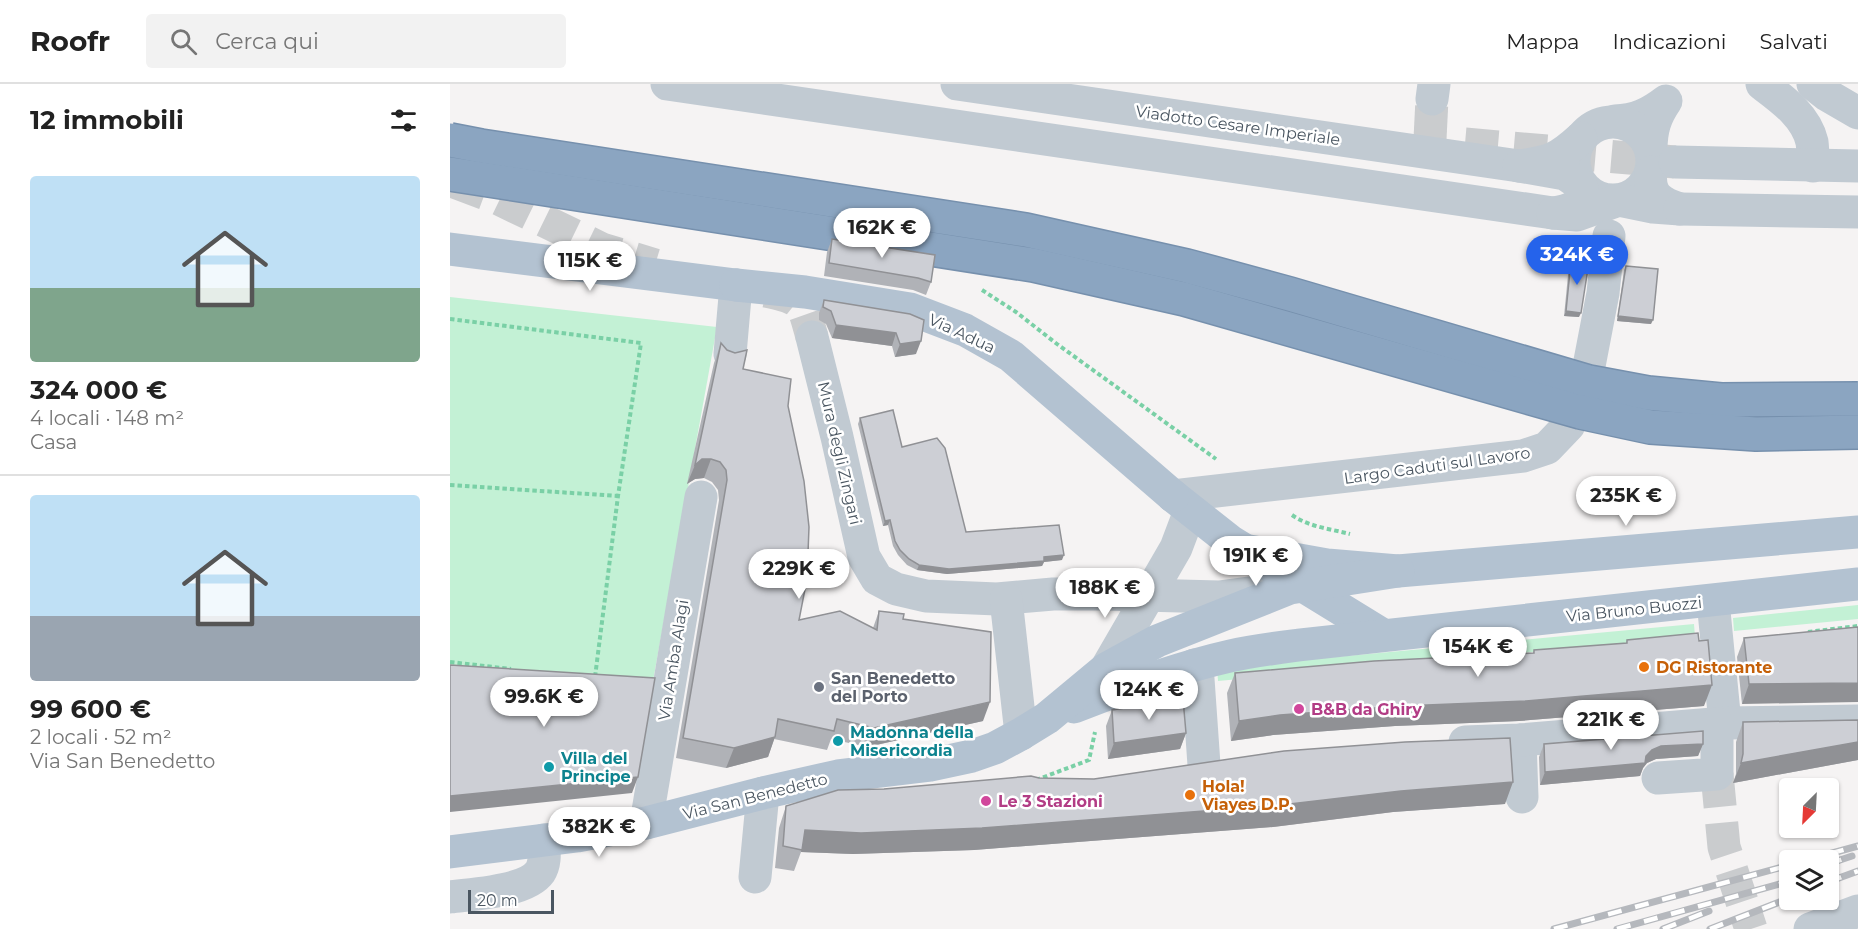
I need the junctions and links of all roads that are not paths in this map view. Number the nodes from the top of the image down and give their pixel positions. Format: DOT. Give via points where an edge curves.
graph roads {
  1 [pos="667,84"];
  2 [pos="957,84"];
  3 [pos="1762,84"];
  4 [pos="1813,84"];
  5 [pos="1673,93"];
  6 [pos="1858,113"];
  7 [pos="1615,121"];
  8 [pos="1581,138"];
  9 [pos="450,140"];
  10 [pos="1659,161"];
  11 [pos="1519,166"];
  12 [pos="1813,166"];
  13 [pos="1858,166"];
  14 [pos="450,174"];
  15 [pos="1581,185"];
  16 [pos="1619,200"];
  17 [pos="1680,209"];
  18 [pos="1858,212"];
  19 [pos="1553,213"];
  20 [pos="1609,236"];
  21 [pos="450,249"];
  22 [pos="736,285"];
  23 [pos="812,337"];
  24 [pos="730,354"];
  25 [pos="1858,399"];
  26 [pos="1858,432"];
  27 [pos="701,497"];
  28 [pos="1182,504"];
  29 [pos="1858,532"];
  30 [pos="1249,551"];
  31 [pos="1398,572"];
  32 [pos="1858,584"];
  33 [pos="1296,587"];
  34 [pos="1148,596"];
  35 [pos="1006,599"];
  36 [pos="1713,601"];
  37 [pos="1383,635"];
  38 [pos="1232,656"];
  39 [pos="1194,665"];
  40 [pos="1106,669"];
  41 [pos="1858,721"];
  42 [pos="1721,723"];
  43 [pos="1034,726"];
  44 [pos="1520,740"];
  45 [pos="1441,743"];
  46 [pos="1239,760"];
  47 [pos="1204,765"];
  48 [pos="1169,770"];
  49 [pos="1659,778"];
  50 [pos="763,793"];
  51 [pos="1522,797"];
  52 [pos="646,823"];
  53 [pos="544,840"];
  54 [pos="450,852"];
  55 [pos="755,877"];
  56 [pos="450,897"];
  57 [pos="1858,911"];
  58 [pos="1810,929"];
  1 -- 19 [label="street"];
  2 -- 11 [label="street, Viadotto Cesare Imperiale"];
  3 -- 12 [label="street" via="1791,106 1805,125 1812,141"];
  4 -- 6 [label="street"];
  5 -- 7 [label="street" via="1652,112"];
  5 -- 10 [label="street" via="1651,132"];
  7 -- 8 [label="street" via="1596,126"];
  7 -- 10 [label="street" via="1639,130"];
  8 -- 11 [label="street, Viadotto Cesare Imperiale" via="1559,157"];
  8 -- 15 [label="street" via="1573,162"];
  9 -- 25 [label="highway, bridge" via="1026,230 1186,266 1589,382 1636,391 1721,400"];
  10 -- 12 [label="street"];
  10 -- 16 [label="street" via="1639,191"];
  10 -- 17 [label="street" via="1650,182 1655,195"];
  11 -- 15 [label="street, Viadotto Cesare Imperiale" via="1565,174"];
  12 -- 13 [label="street"];
  14 -- 26 [label="highway, bridge" via="1033,265 1184,299 1569,409 1650,427 1756,434"];
  15 -- 16 [label="street" via="1599,198"];
  15 -- 19 [label="street" via="1580,204"];
  16 -- 17 [label="street"];
  16 -- 19 [label="street" via="1577,214"];
  17 -- 18 [label="street"];
  20 -- 28 [label="street, Largo Caduti sul Lavoro" via="1589,366 1569,425 1547,448 1523,456 1255,488"];
  21 -- 22 [label="main road, Via Adua"];
  22 -- 24 [label="street"];
  22 -- 28 [label="main road, Via Adua, bridge" via="910,309 965,330 1011,356"];
  23 -- 35 [label="street, Mura degli Zingari" via="864,557 878,579 896,589 926,596"];
  27 -- 52 [label="street, Via Amba Alagi"];
  28 -- 30 [label="main road, Via Adua"];
  28 -- 34 [label="street" via="1176,548"];
  29 -- 31 [label="main road"];
  30 -- 31 [label="main road"];
  30 -- 33 [label="main road, Via Adua"];
  31 -- 33 [label="main road, Via San Benedetto"];
  32 -- 36 [label="main road, Via Bruno Buozzi"];
  33 -- 34 [label="street, Mura degli Zingari" via="1219,597"];
  33 -- 37 [label="main road, Via Adua"];
  33 -- 40 [label="main road, Via San Benedetto" via="1157,641"];
  34 -- 35 [label="street, Mura degli Zingari" via="1053,594"];
  34 -- 40 [label="street"];
  35 -- 43 [label="street"];
  36 -- 37 [label="main road, Via Bruno Buozzi"];
  36 -- 42 [label="street"];
  37 -- 38 [label="main road, Via Bruno Buozzi"];
  38 -- 39 [label="main road, Via San Benedetto"];
  39 -- 43 [label="main road, Via San Benedetto" via="1121,689"];
  39 -- 47 [label="street"];
  40 -- 43 [label="main road, Via San Benedetto"];
  41 -- 42 [label="street"];
  42 -- 44 [label="street"];
  42 -- 49 [label="street" via="1717,774"];
  43 -- 50 [label="main road, Via San Benedetto" via="972,756 838,776"];
  44 -- 45 [label="street"];
  44 -- 51 [label="street"];
  46 -- 47 [label="street"];
  47 -- 48 [label="street"];
  50 -- 52 [label="main road, Via San Benedetto"];
  50 -- 55 [label="street"];
  52 -- 53 [label="main road, Via San Benedetto"];
  53 -- 54 [label="main road, Via San Benedetto"];
  53 -- 56 [label="street" via="543,865 530,881 491,892"];
  57 -- 58 [label="street"];
}
